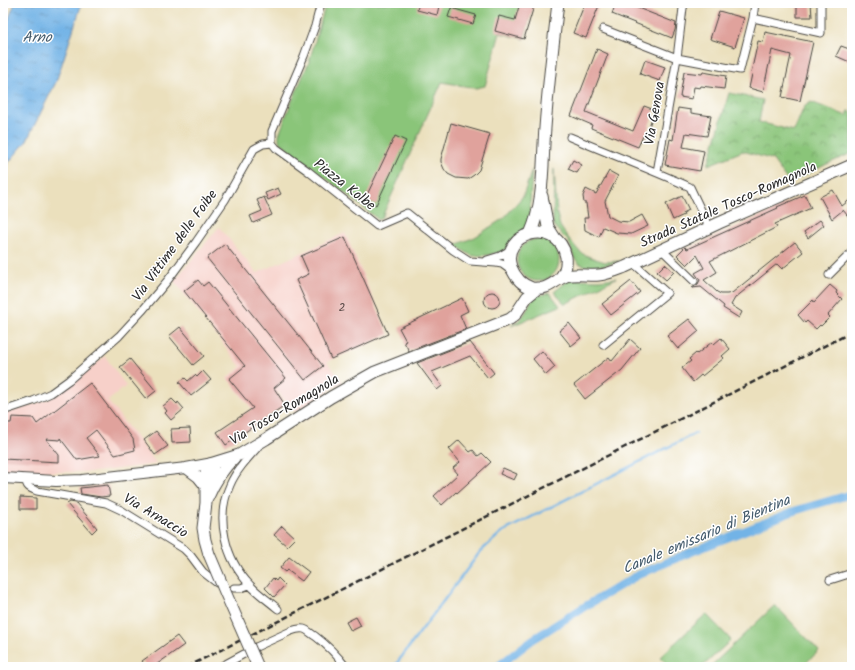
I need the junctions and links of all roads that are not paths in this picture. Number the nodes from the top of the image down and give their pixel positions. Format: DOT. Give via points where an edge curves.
graph roads {
  1 [pos="321,3"];
  2 [pos="558,3"];
  3 [pos="685,3"];
  4 [pos="755,3"];
  5 [pos="821,3"];
  6 [pos="754,18"];
  7 [pos="603,30"];
  8 [pos="677,58"];
  9 [pos="570,137"];
  10 [pos="272,143"];
  11 [pos="852,165"];
  12 [pos="657,172"];
  13 [pos="541,191"];
  14 [pos="709,228"];
  15 [pos="530,234"];
  16 [pos="555,239"];
  17 [pos="512,249"];
  18 [pos="662,250"];
  19 [pos="852,252"];
  20 [pos="566,256"];
  21 [pos="485,261"];
  22 [pos="633,263"];
  23 [pos="617,270"];
  24 [pos="513,272"];
  25 [pos="829,275"];
  26 [pos="559,280"];
  27 [pos="520,281"];
  28 [pos="694,281"];
  29 [pos="538,288"];
  30 [pos="500,323"];
  31 [pos="453,342"];
  32 [pos="603,345"];
  33 [pos="3,411"];
  34 [pos="266,439"];
  35 [pos="239,455"];
  36 [pos="213,463"];
  37 [pos="186,468"];
  38 [pos="3,478"];
  39 [pos="26,479"];
  40 [pos="209,488"];
  41 [pos="852,573"];
  42 [pos="830,580"];
  43 [pos="217,583"];
  44 [pos="249,585"];
  45 [pos="234,588"];
  46 [pos="278,609"];
  47 [pos="256,647"];
  48 [pos="244,654"];
  49 [pos="220,667"];
  50 [pos="258,667"];
  51 [pos="346,667"];
  1 -- 10 [label="street" via="304,56 272,131"];
  2 -- 13 [label="main road" via="546,110"];
  3 -- 8 [label="street, Via Genova"];
  4 -- 6 [label="street"];
  5 -- 6 [label="street" via="822,33"];
  6 -- 8 [label="street" via="740,70"];
  7 -- 8 [label="street"];
  8 -- 12 [label="street, Via Genova"];
  9 -- 12 [label="street"];
  10 -- 21 [label="street, Piazza Kolbe" via="377,226 407,213 470,261"];
  10 -- 33 [label="street, Via Vittime delle Foibe" via="254,149 225,200 196,242 168,280 119,336 51,393"];
  11 -- 14 [label="main road, Strada Statale Tosco-Romagnola"];
  12 -- 14 [label="street" via="690,186"];
  13 -- 15 [label="main road"];
  13 -- 16 [label="main road, Strada Statale Tosco-Romagnola" via="548,227"];
  14 -- 18 [label="main road, Strada Statale Tosco-Romagnola"];
  15 -- 16 [label="main road" via="541,233"];
  15 -- 17 [label="main road" via="520,239"];
  16 -- 20 [label="main road, Strada Statale Tosco-Romagnola" via="562,246"];
  17 -- 21 [label="street, Piazza Kolbe"];
  17 -- 24 [label="main road" via="510,261"];
  18 -- 22 [label="main road, Strada Statale Tosco-Romagnola"];
  18 -- 28 [label="street"];
  19 -- 25 [label="street"];
  20 -- 23 [label="main road, Strada Statale Tosco-Romagnola" via="575,267 582,270"];
  20 -- 26 [label="main road" via="565,270"];
  21 -- 24 [label="street, Piazza Kolbe" via="502,264"];
  22 -- 23 [label="main road, Strada Statale Tosco-Romagnola"];
  22 -- 32 [label="street" via="667,293"];
  23 -- 26 [label="main road, Strada Statale Tosco-Romagnola" via="601,275 572,275"];
  24 -- 27 [label="main road"];
  26 -- 29 [label="main road, Strada Statale Tosco-Romagnola" via="548,287"];
  27 -- 29 [label="main road"];
  27 -- 30 [label="main road, Strada Statale Tosco-Romagnola" via="517,303"];
  29 -- 30 [label="main road, Strada Statale Tosco-Romagnola" via="527,297 515,315"];
  30 -- 31 [label="main road, Strada Statale Tosco-Romagnola"];
  31 -- 34 [label="main road, Via Tosco-Romagnola" via="369,375"];
  34 -- 35 [label="main road, Via Tosco-Romagnola"];
  34 -- 44 [label="street" via="235,476 227,490 223,507 222,523 230,556"];
  35 -- 36 [label="main road, Via Tosco-Romagnola"];
  35 -- 40 [label="main road, Via Arnaccio"];
  36 -- 37 [label="main road, Via Tosco-Romagnola"];
  36 -- 40 [label="main road, Via Arnaccio" via="207,469"];
  37 -- 39 [label="main road, Via Tosco-Romagnola" via="82,480"];
  37 -- 40 [label="main road"];
  38 -- 39 [label="main road, Via Tosco-Romagnola"];
  39 -- 43 [label="street, Via Arnaccio" via="28,487 37,491 106,503 121,510 184,549 202,572"];
  40 -- 50 [label="main road, Via Arnaccio, bridge" via="203,521 209,554"];
  41 -- 42 [label="street"];
  44 -- 45 [label="street"];
  44 -- 46 [label="street"];
  47 -- 51 [label="street" via="298,629 304,629 335,653"];
  48 -- 49 [label="street"];
}
